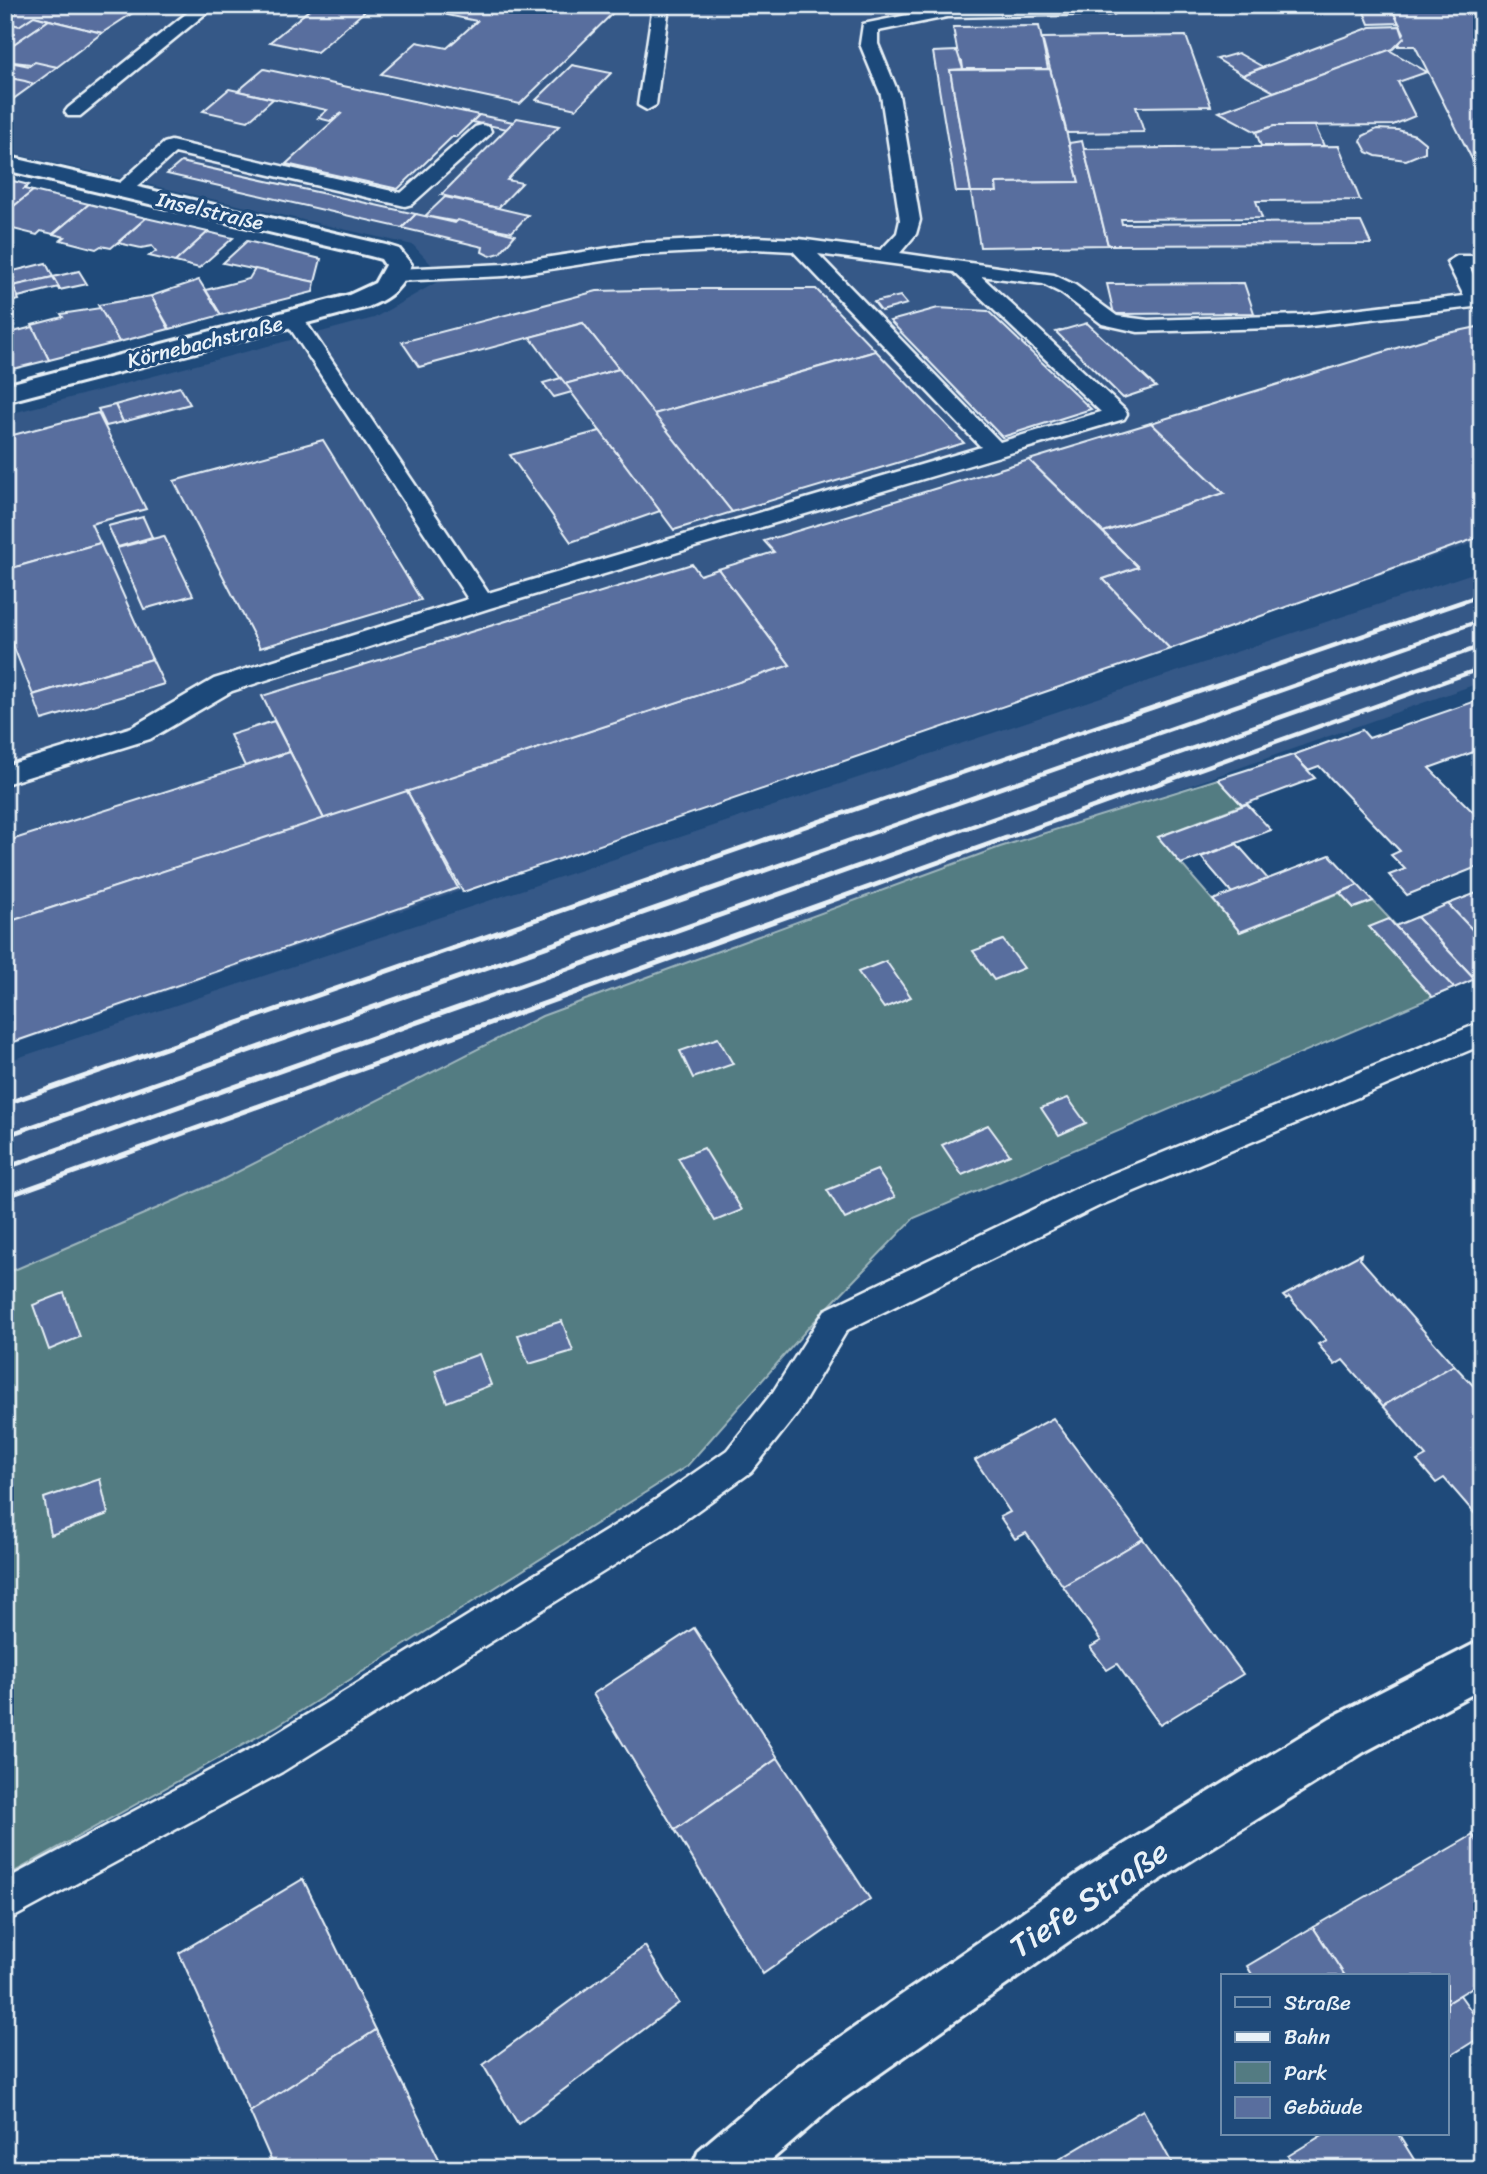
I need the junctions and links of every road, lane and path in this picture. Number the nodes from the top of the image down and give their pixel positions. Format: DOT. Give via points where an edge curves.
graph roads {
  1 [pos="208,5"];
  2 [pos="661,5"];
  3 [pos="1108,9"];
  4 [pos="647,105"];
  5 [pos="75,112"];
  6 [pos="482,131"];
  7 [pos="5,163"];
  8 [pos="122,190"];
  9 [pos="799,245"];
  10 [pos="886,257"];
  11 [pos="1482,262"];
  12 [pos="962,270"];
  13 [pos="396,275"];
  14 [pos="294,319"];
  15 [pos="5,394"];
  16 [pos="996,450"];
  17 [pos="482,603"];
  18 [pos="5,775"];
  19 [pos="1482,1033"];
  20 [pos="1482,1663"];
  21 [pos="5,1902"];
  22 [pos="718,2169"];
  1 -- 5 [label="lane"];
  2 -- 4 [label="lane"];
  3 -- 10 [label="lane" via="947,12 869,28 869,44 890,95 910,220 906,234"];
  6 -- 8 [label="lane" via="405,200 171,147"];
  7 -- 8 [label="street, Inselstraße"];
  8 -- 13 [label="street, Inselstraße" via="390,254 398,264"];
  9 -- 10 [label="lane"];
  9 -- 13 [label="lane" via="641,249 505,270"];
  9 -- 16 [label="lane"];
  10 -- 12 [label="lane"];
  11 -- 12 [label="lane" via="1457,262 1475,301 1253,325 1115,323 1065,285"];
  12 -- 16 [label="lane" via="1116,414"];
  13 -- 14 [label="street, Körnebachstraße" via="389,286 371,296"];
  14 -- 15 [label="street, Körnebachstraße"];
  14 -- 17 [label="lane"];
  16 -- 17 [label="lane"];
  17 -- 18 [label="lane" via="223,685 141,733"];
  19 -- 21 [label="lane" via="1088,1197 836,1320 785,1402 739,1461 660,1517 269,1759"];
  20 -- 22 [label="street, Tiefe Straße" via="1347,1735 1107,1884 816,2086"];
}
